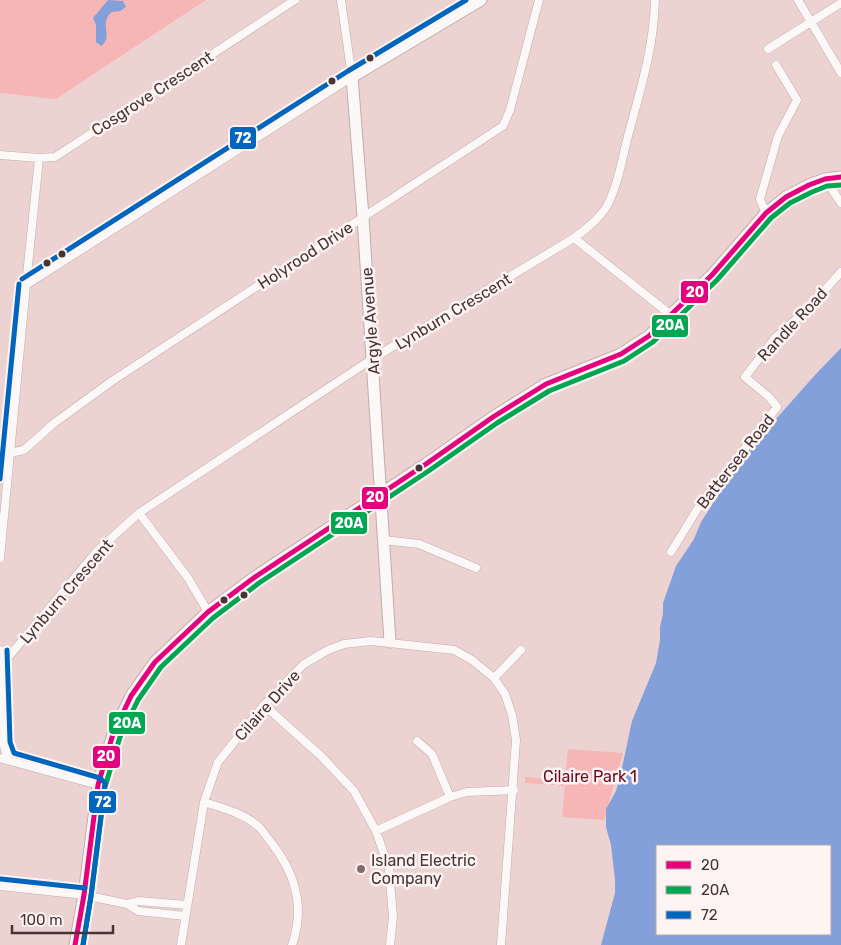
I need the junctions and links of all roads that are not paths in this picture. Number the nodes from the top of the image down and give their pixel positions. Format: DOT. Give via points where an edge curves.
graph roads {
  1 [pos="295,0"];
  2 [pos="341,0"];
  3 [pos="481,0"];
  4 [pos="539,0"];
  5 [pos="655,0"];
  6 [pos="798,0"];
  7 [pos="841,3"];
  8 [pos="812,21"];
  9 [pos="768,49"];
  10 [pos="776,66"];
  11 [pos="841,73"];
  12 [pos="352,78"];
  13 [pos="0,154"];
  14 [pos="39,158"];
  15 [pos="841,177"];
  16 [pos="825,179"];
  17 [pos="841,194"];
  18 [pos="841,203"];
  19 [pos="766,213"];
  20 [pos="363,217"];
  21 [pos="574,238"];
  22 [pos="841,272"];
  23 [pos="26,285"];
  24 [pos="671,315"];
  25 [pos="372,359"];
  26 [pos="745,377"];
  27 [pos="0,452"];
  28 [pos="10,453"];
  29 [pos="380,494"];
  30 [pos="138,513"];
  31 [pos="383,540"];
  32 [pos="670,552"];
  33 [pos="0,558"];
  34 [pos="476,568"];
  35 [pos="208,612"];
  36 [pos="390,642"];
  37 [pos="0,650"];
  38 [pos="522,650"];
  39 [pos="1,666"];
  40 [pos="494,678"];
  41 [pos="264,704"];
  42 [pos="417,741"];
  43 [pos="4,759"];
  44 [pos="98,785"];
  45 [pos="514,790"];
  46 [pos="450,797"];
  47 [pos="204,802"];
  48 [pos="376,831"];
  49 [pos="0,886"];
  50 [pos="84,895"];
  51 [pos="127,904"];
  52 [pos="187,905"];
  53 [pos="185,916"];
  54 [pos="75,945"];
  55 [pos="181,945"];
  56 [pos="292,945"];
  57 [pos="390,945"];
  58 [pos="501,945"];
  1 -- 14 [label="street, Cosgrove Crescent" via="55,157"];
  2 -- 12 [label="street, Argyle Avenue"];
  3 -- 12 [label="main road"];
  4 -- 20 [label="street, Holyrood Drive" via="503,126"];
  5 -- 21 [label="street, Lynburn Crescent" via="650,51 616,184 606,207 588,228"];
  6 -- 8 [label="street"];
  7 -- 8 [label="street"];
  8 -- 9 [label="street"];
  8 -- 11 [label="street"];
  10 -- 19 [label="street" via="797,100 778,136 760,199"];
  12 -- 20 [label="main road, Argyle Avenue"];
  12 -- 23 [label="street"];
  13 -- 14 [label="street, Cosgrove Crescent"];
  14 -- 23 [label="street"];
  15 -- 16 [label="main road"];
  16 -- 17 [label="street"];
  16 -- 18 [label="street"];
  16 -- 19 [label="main road" via="786,197"];
  19 -- 24 [label="main road" via="712,275"];
  20 -- 25 [label="main road, Argyle Avenue"];
  20 -- 28 [label="street, Holyrood Drive" via="112,381 24,450"];
  21 -- 24 [label="street"];
  21 -- 25 [label="street, Lynburn Crescent"];
  22 -- 26 [label="street, Randle Road" via="808,309 775,338"];
  23 -- 28 [label="street"];
  24 -- 29 [label="main road" via="649,336 621,354 546,384"];
  25 -- 29 [label="main road, Argyle Avenue"];
  25 -- 30 [label="street, Lynburn Crescent"];
  26 -- 32 [label="street, Battersea Road" via="777,407 698,508"];
  27 -- 28 [label="street"];
  28 -- 33 [label="street"];
  29 -- 31 [label="main road, Argyle Avenue"];
  29 -- 35 [label="main road"];
  30 -- 35 [label="street" via="188,578"];
  30 -- 39 [label="street, Lynburn Crescent" via="96,552"];
  31 -- 34 [label="street" via="419,544"];
  31 -- 36 [label="main road, Argyle Avenue"];
  35 -- 44 [label="main road" via="156,662 131,696 113,734"];
  36 -- 40 [label="street, Cilaire Drive" via="454,650"];
  36 -- 41 [label="street, Cilaire Drive" via="344,644 328,650 304,664"];
  37 -- 39 [label="street"];
  38 -- 40 [label="street"];
  39 -- 43 [label="street"];
  40 -- 45 [label="street, Cilaire Drive" via="505,694 512,715 516,740"];
  41 -- 47 [label="street, Cilaire Drive" via="218,762"];
  41 -- 48 [label="street" via="354,791"];
  42 -- 46 [label="street" via="432,754"];
  43 -- 44 [label="street"];
  44 -- 50 [label="main road"];
  45 -- 46 [label="street" via="467,792"];
  45 -- 58 [label="street, Cilaire Drive"];
  46 -- 48 [label="street"];
  47 -- 52 [label="street, Cilaire Drive"];
  47 -- 56 [label="street" via="236,812 259,827 284,860 296,888 298,911"];
  48 -- 57 [label="street" via="389,868 394,917"];
  49 -- 50 [label="street"];
  50 -- 51 [label="street"];
  50 -- 54 [label="main road"];
  51 -- 52 [label="street" via="138,900"];
  51 -- 53 [label="street" via="138,911"];
  52 -- 53 [label="street, Cilaire Drive"];
  53 -- 55 [label="street, Cilaire Drive"];
}
